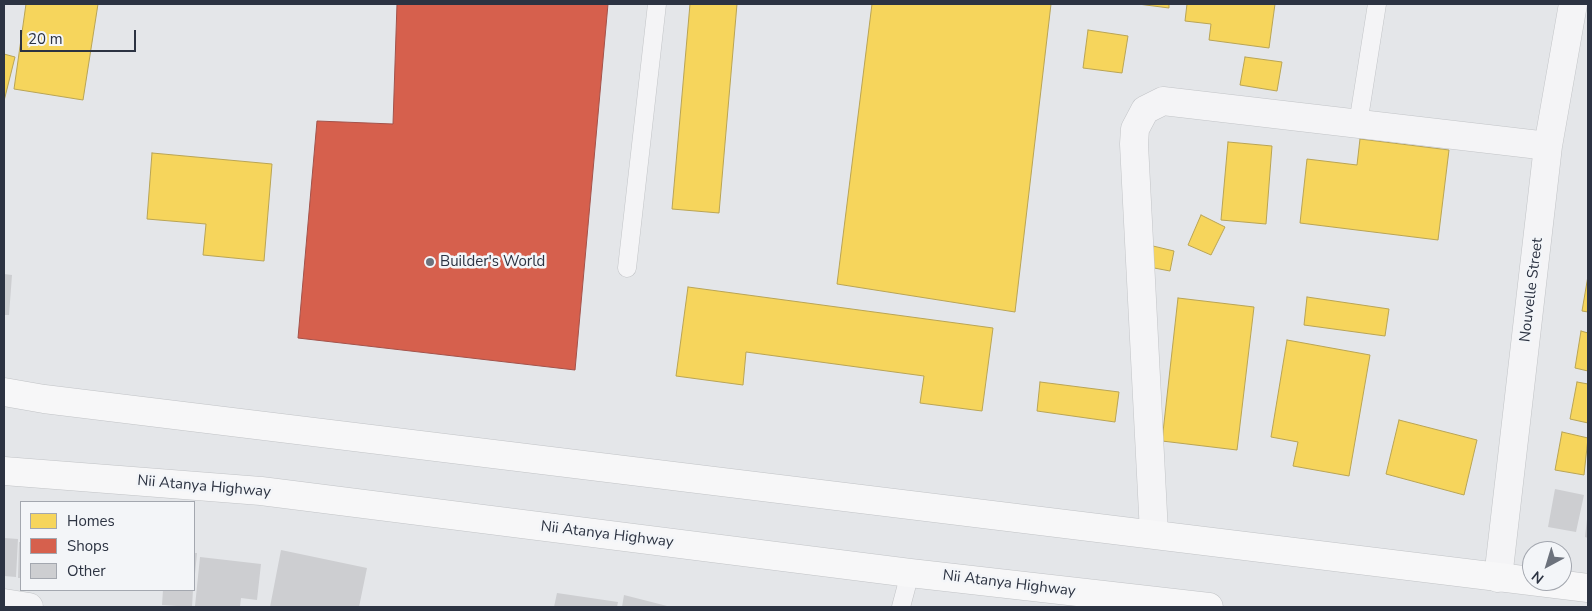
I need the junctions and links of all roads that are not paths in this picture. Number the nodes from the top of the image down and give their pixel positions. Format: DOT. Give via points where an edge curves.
graph roads {
  1 [pos="657,4"];
  2 [pos="1377,4"];
  3 [pos="1573,4"];
  4 [pos="1358,124"];
  5 [pos="1548,146"];
  6 [pos="628,268"];
  7 [pos="4,392"];
  8 [pos="4,471"];
  9 [pos="1154,533"];
  10 [pos="910,572"];
  11 [pos="1498,578"];
  12 [pos="1588,588"];
  13 [pos="4,603"];
  14 [pos="1168,605"];
  15 [pos="29,607"];
  16 [pos="901,607"];
  17 [pos="1209,607"];
  1 -- 6 [label="lane"];
  2 -- 4 [label="lane"];
  3 -- 5 [label="street, Nouvelle Street"];
  4 -- 5 [label="street"];
  4 -- 9 [label="street" via="1164,101 1145,110 1135,129"];
  5 -- 11 [label="street, Nouvelle Street"];
  7 -- 9 [label="main road"];
  8 -- 10 [label="main road, Nii Atanya Highway" via="261,491"];
  9 -- 11 [label="main road"];
  10 -- 14 [label="main road, Nii Atanya Highway"];
  10 -- 16 [label="lane"];
  11 -- 12 [label="main road"];
  13 -- 15 [label="street"];
  14 -- 17 [label="main road, Nii Atanya Highway"];
}
